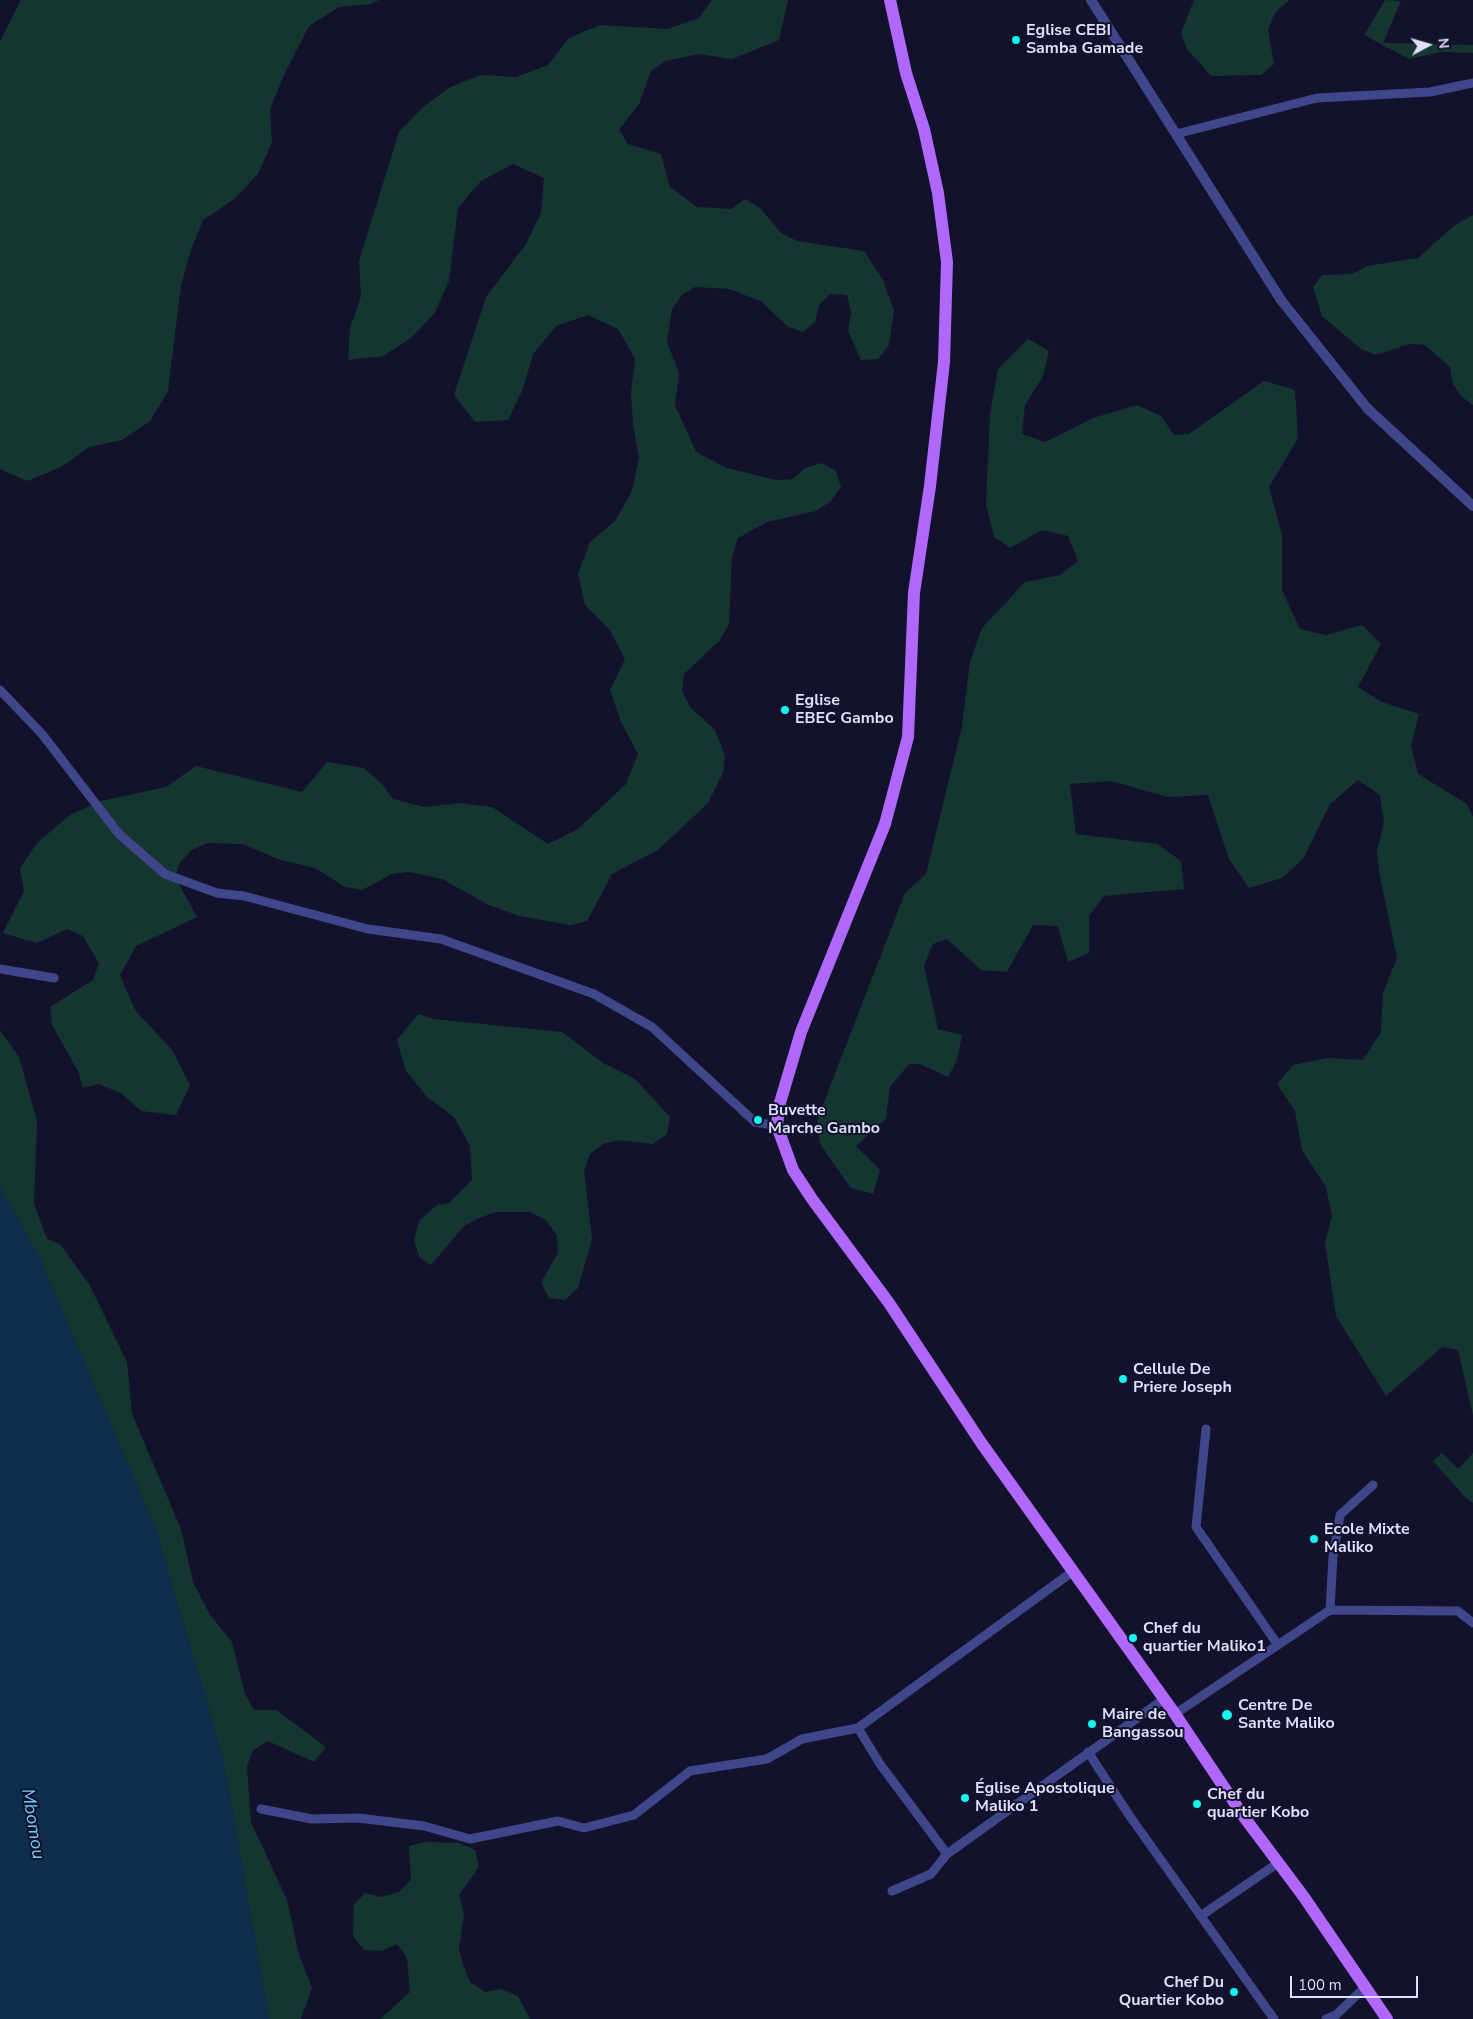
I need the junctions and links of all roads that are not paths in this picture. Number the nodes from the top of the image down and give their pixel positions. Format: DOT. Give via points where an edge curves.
graph roads {
  1 [pos="890,0"];
  2 [pos="1091,0"];
  3 [pos="1473,83"];
  4 [pos="1176,134"];
  5 [pos="1473,506"];
  6 [pos="0,690"];
  7 [pos="1,968"];
  8 [pos="54,978"];
  9 [pos="777,1126"];
  10 [pos="1206,1429"];
  11 [pos="1374,1485"];
  12 [pos="1072,1572"];
  13 [pos="1330,1610"];
  14 [pos="1473,1623"];
  15 [pos="1278,1645"];
  16 [pos="1164,1700"];
  17 [pos="1175,1714"];
  18 [pos="858,1728"];
  19 [pos="1088,1752"];
  20 [pos="261,1809"];
  21 [pos="947,1854"];
  22 [pos="1278,1863"];
  23 [pos="892,1891"];
  24 [pos="1202,1915"];
  25 [pos="1364,1988"];
  26 [pos="1274,2019"];
  27 [pos="1326,2019"];
  28 [pos="1387,2019"];
  1 -- 9 [label="main road" via="906,73 924,129 948,262 942,372 914,592 908,737 885,824 801,1032 779,1106"];
  2 -- 4 [label="street"];
  3 -- 4 [label="street" via="1430,92 1317,98"];
  4 -- 5 [label="street" via="1281,300 1367,408"];
  6 -- 9 [label="street" via="42,734 119,834 166,874 217,892 244,896 368,929 441,939 594,994 652,1027 755,1122"];
  7 -- 8 [label="street"];
  9 -- 12 [label="main road" via="793,1170 812,1199 889,1302 982,1444"];
  10 -- 15 [label="street" via="1196,1527"];
  11 -- 13 [label="street" via="1340,1515 1333,1556"];
  12 -- 16 [label="main road"];
  12 -- 18 [label="street"];
  13 -- 14 [label="street" via="1458,1611"];
  13 -- 15 [label="street"];
  15 -- 17 [label="street"];
  16 -- 17 [label="main road"];
  16 -- 19 [label="street"];
  17 -- 22 [label="main road"];
  18 -- 20 [label="street" via="802,1739 767,1759 690,1771 634,1815 584,1828 558,1821 470,1839 424,1826 358,1818 312,1819"];
  18 -- 21 [label="street" via="880,1764"];
  19 -- 21 [label="street"];
  19 -- 24 [label="street" via="1129,1815"];
  21 -- 23 [label="street" via="931,1874"];
  22 -- 24 [label="street"];
  22 -- 25 [label="main road"];
  24 -- 26 [label="street"];
  25 -- 27 [label="street" via="1336,2015"];
  25 -- 28 [label="main road"];
}
